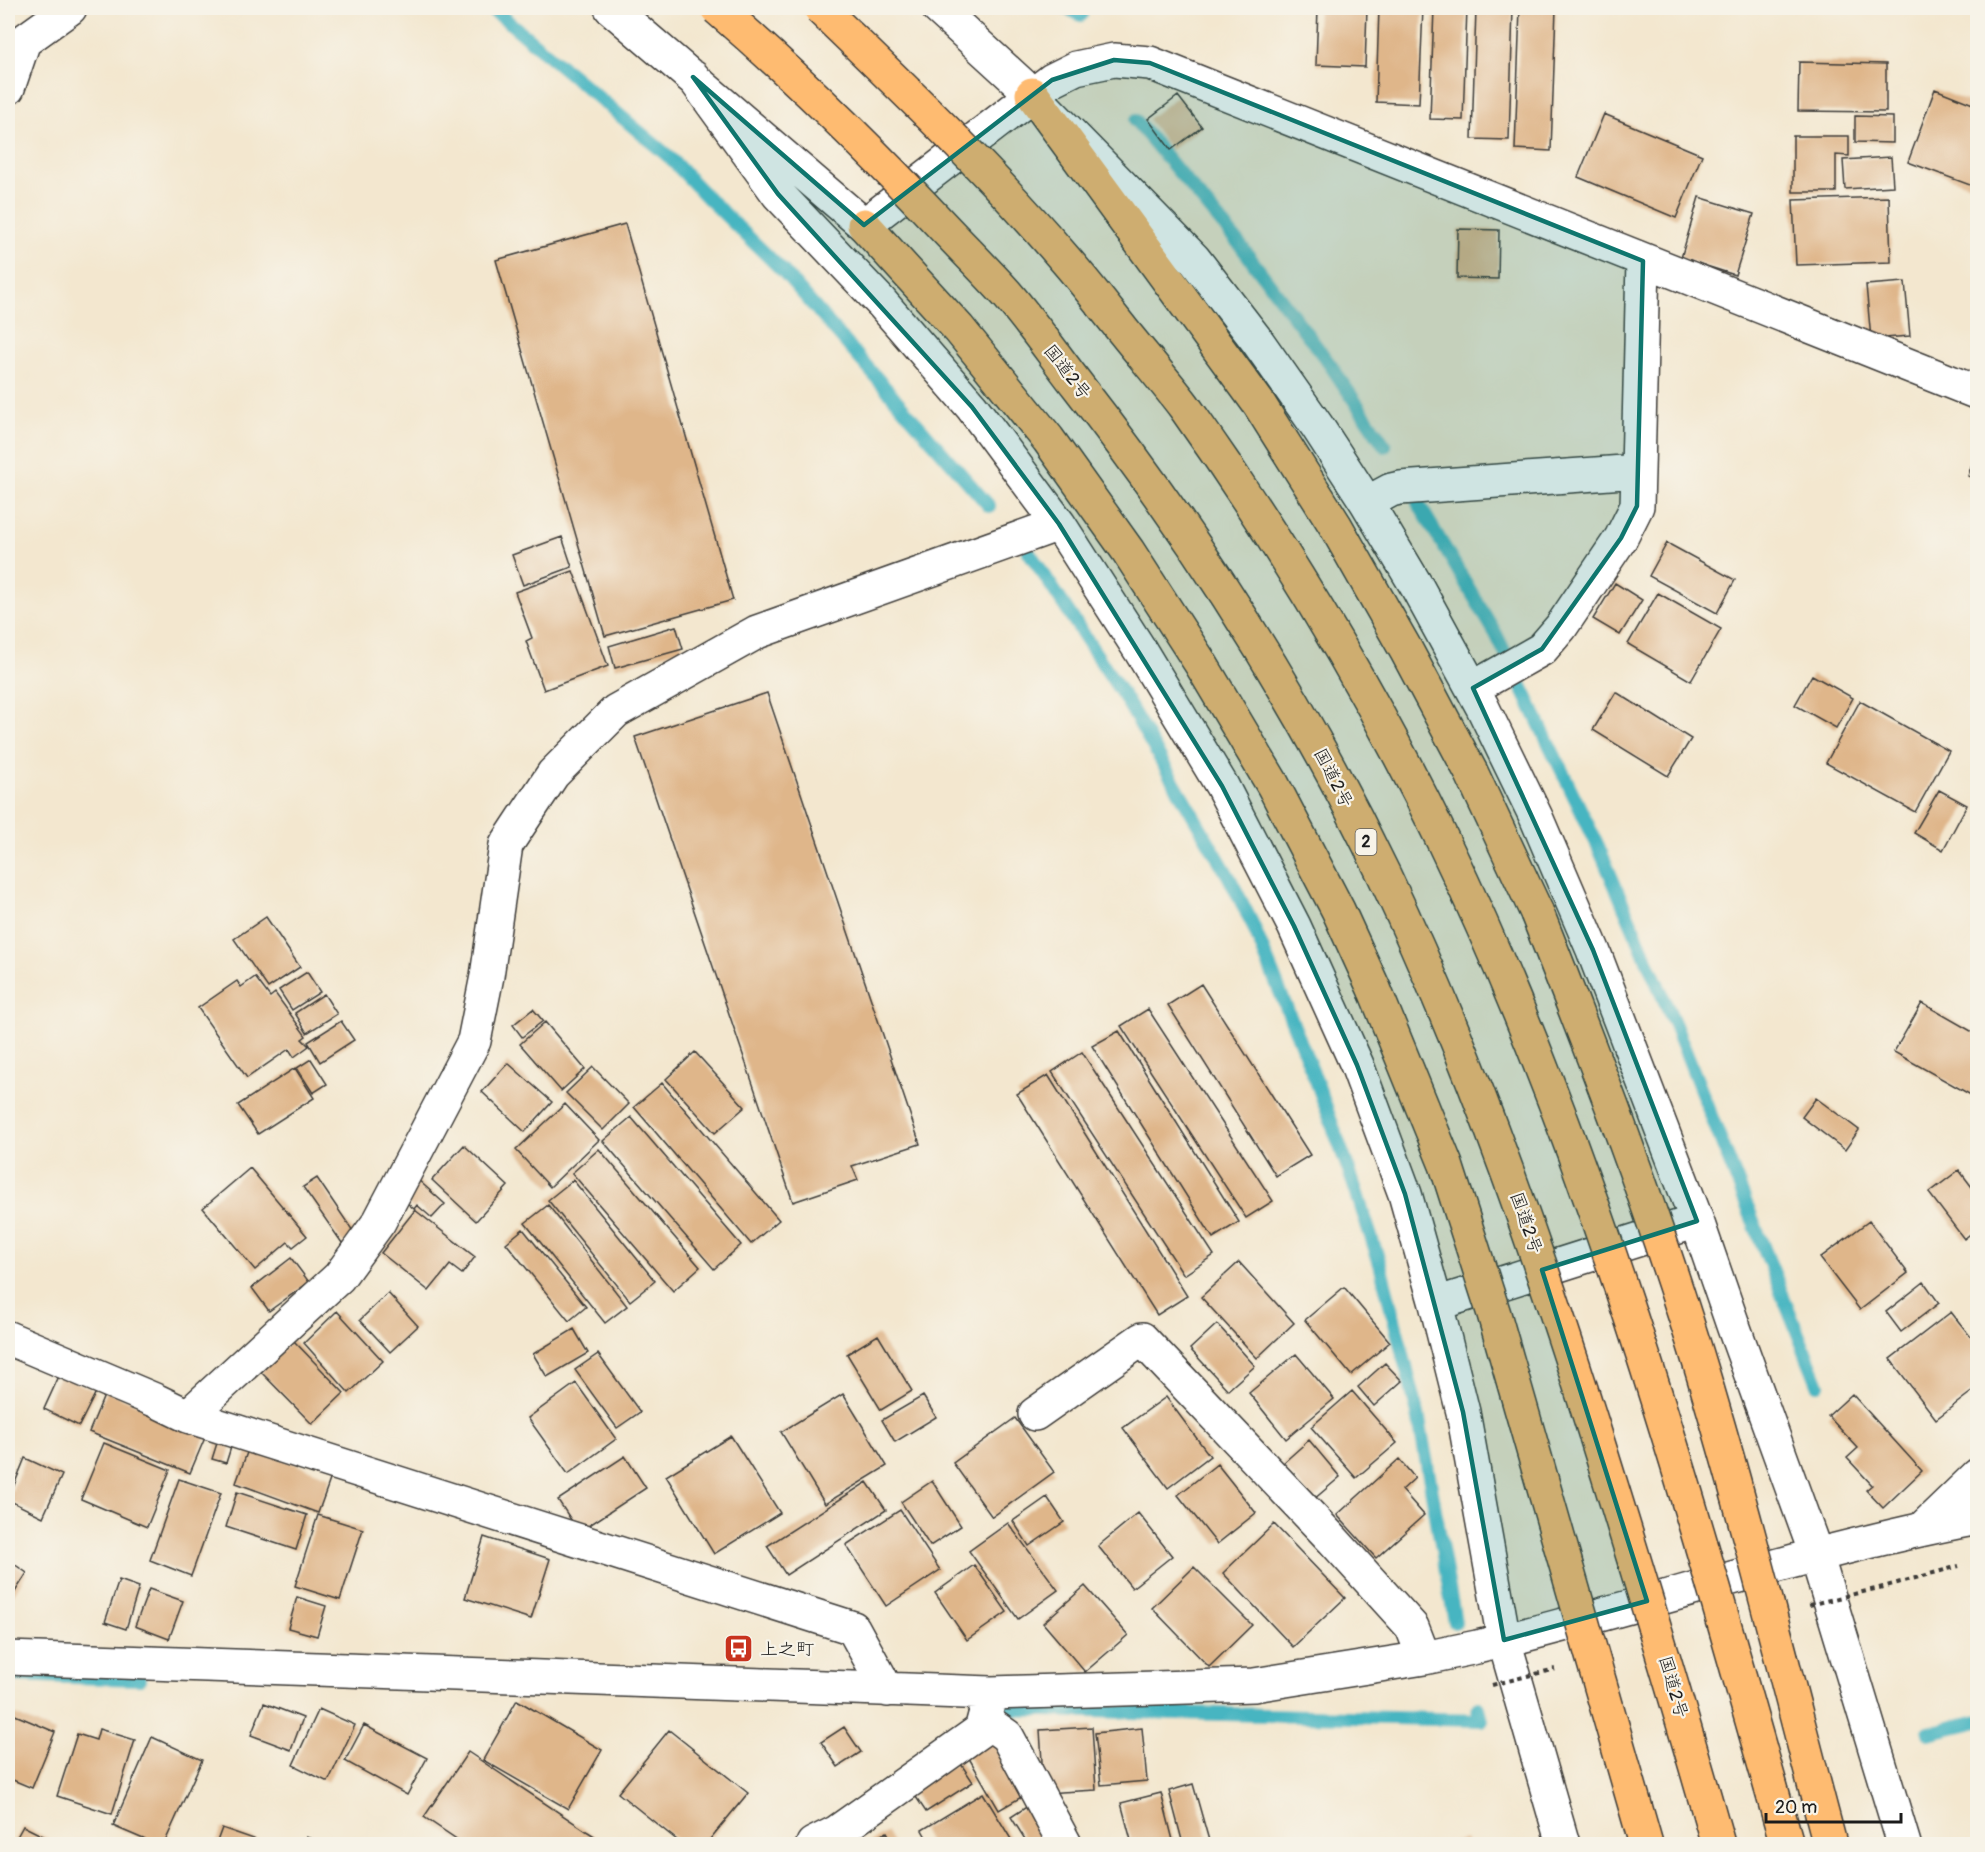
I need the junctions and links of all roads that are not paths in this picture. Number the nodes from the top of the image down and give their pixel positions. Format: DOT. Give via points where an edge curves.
graph roads {
  1 [pos="70,8"];
  2 [pos="611,8"];
  3 [pos="717,8"];
  4 [pos="820,8"];
  5 [pos="938,8"];
  6 [pos="693,77"];
  7 [pos="8,88"];
  8 [pos="1032,94"];
  9 [pos="864,225"];
  10 [pos="1642,261"];
  11 [pos="1977,393"];
  12 [pos="1638,471"];
  13 [pos="1367,503"];
  14 [pos="1059,524"];
  15 [pos="1473,688"];
  16 [pos="1697,1221"];
  17 [pos="1436,1304"];
  18 [pos="8,1338"];
  19 [pos="1035,1414"];
  20 [pos="188,1416"];
  21 [pos="1977,1474"];
  22 [pos="1977,1518"];
  23 [pos="1923,1528"];
  24 [pos="1816,1554"];
  25 [pos="1504,1640"];
  26 [pos="8,1658"];
  27 [pos="1424,1659"];
  28 [pos="887,1690"];
  29 [pos="987,1707"];
  30 [pos="813,1845"];
  31 [pos="1065,1845"];
  32 [pos="1563,1845"];
  33 [pos="1646,1845"];
  34 [pos="1718,1845"];
  35 [pos="1787,1845"];
  36 [pos="1830,1845"];
  37 [pos="1904,1845"];
  1 -- 7 [label="street" via="24,40"];
  2 -- 6 [label="street"];
  3 -- 34 [label="highway, 国道2号 / 2, bridge" via="884,163 1007,294 1124,445 1223,589 1310,733 1383,873 1451,1026 1522,1212 1667,1663"];
  4 -- 35 [label="highway, bridge" via="934,118 1064,257 1181,403 1279,546 1369,697 1444,844 1513,999 1586,1189 1647,1367"];
  5 -- 8 [label="street"];
  6 -- 9 [label="street"];
  6 -- 14 [label="street" via="778,194 881,302 972,407"];
  8 -- 9 [label="street"];
  8 -- 10 [label="street" via="1076,68 1114,60 1150,63"];
  8 -- 13 [label="street" via="1194,259 1258,342"];
  8 -- 36 [label="highway, bridge" via="1259,404 1335,525 1472,774 1537,914 1592,1052 1702,1369"];
  9 -- 33 [label="highway, bridge" via="959,329 1048,439 1128,551 1273,785 1338,910 1446,1165 1494,1314"];
  10 -- 11 [label="street"];
  10 -- 12 [label="street"];
  12 -- 13 [label="street" via="1400,488"];
  12 -- 15 [label="street" via="1637,506 1621,538 1561,627 1542,649"];
  13 -- 15 [label="street"];
  14 -- 17 [label="street" via="1222,786 1294,926 1357,1065 1405,1194"];
  14 -- 20 [label="street" via="756,632 616,711 553,774 506,845 474,1041 379,1222 339,1277"];
  15 -- 16 [label="street" via="1536,817 1589,940"];
  16 -- 17 [label="street"];
  16 -- 24 [label="street"];
  17 -- 25 [label="street" via="1464,1412"];
  18 -- 20 [label="street"];
  19 -- 27 [label="street" via="1142,1339 1412,1627"];
  20 -- 28 [label="street" via="853,1628"];
  21 -- 23 [label="street"];
  22 -- 23 [label="street"];
  23 -- 24 [label="street"];
  24 -- 25 [label="street"];
  24 -- 37 [label="street"];
  25 -- 27 [label="street"];
  25 -- 32 [label="street"];
  26 -- 28 [label="street"];
  27 -- 29 [label="street" via="1254,1685"];
  28 -- 29 [label="street"];
  29 -- 30 [label="street" via="981,1730 837,1833"];
  29 -- 31 [label="street" via="1007,1736"];
}
